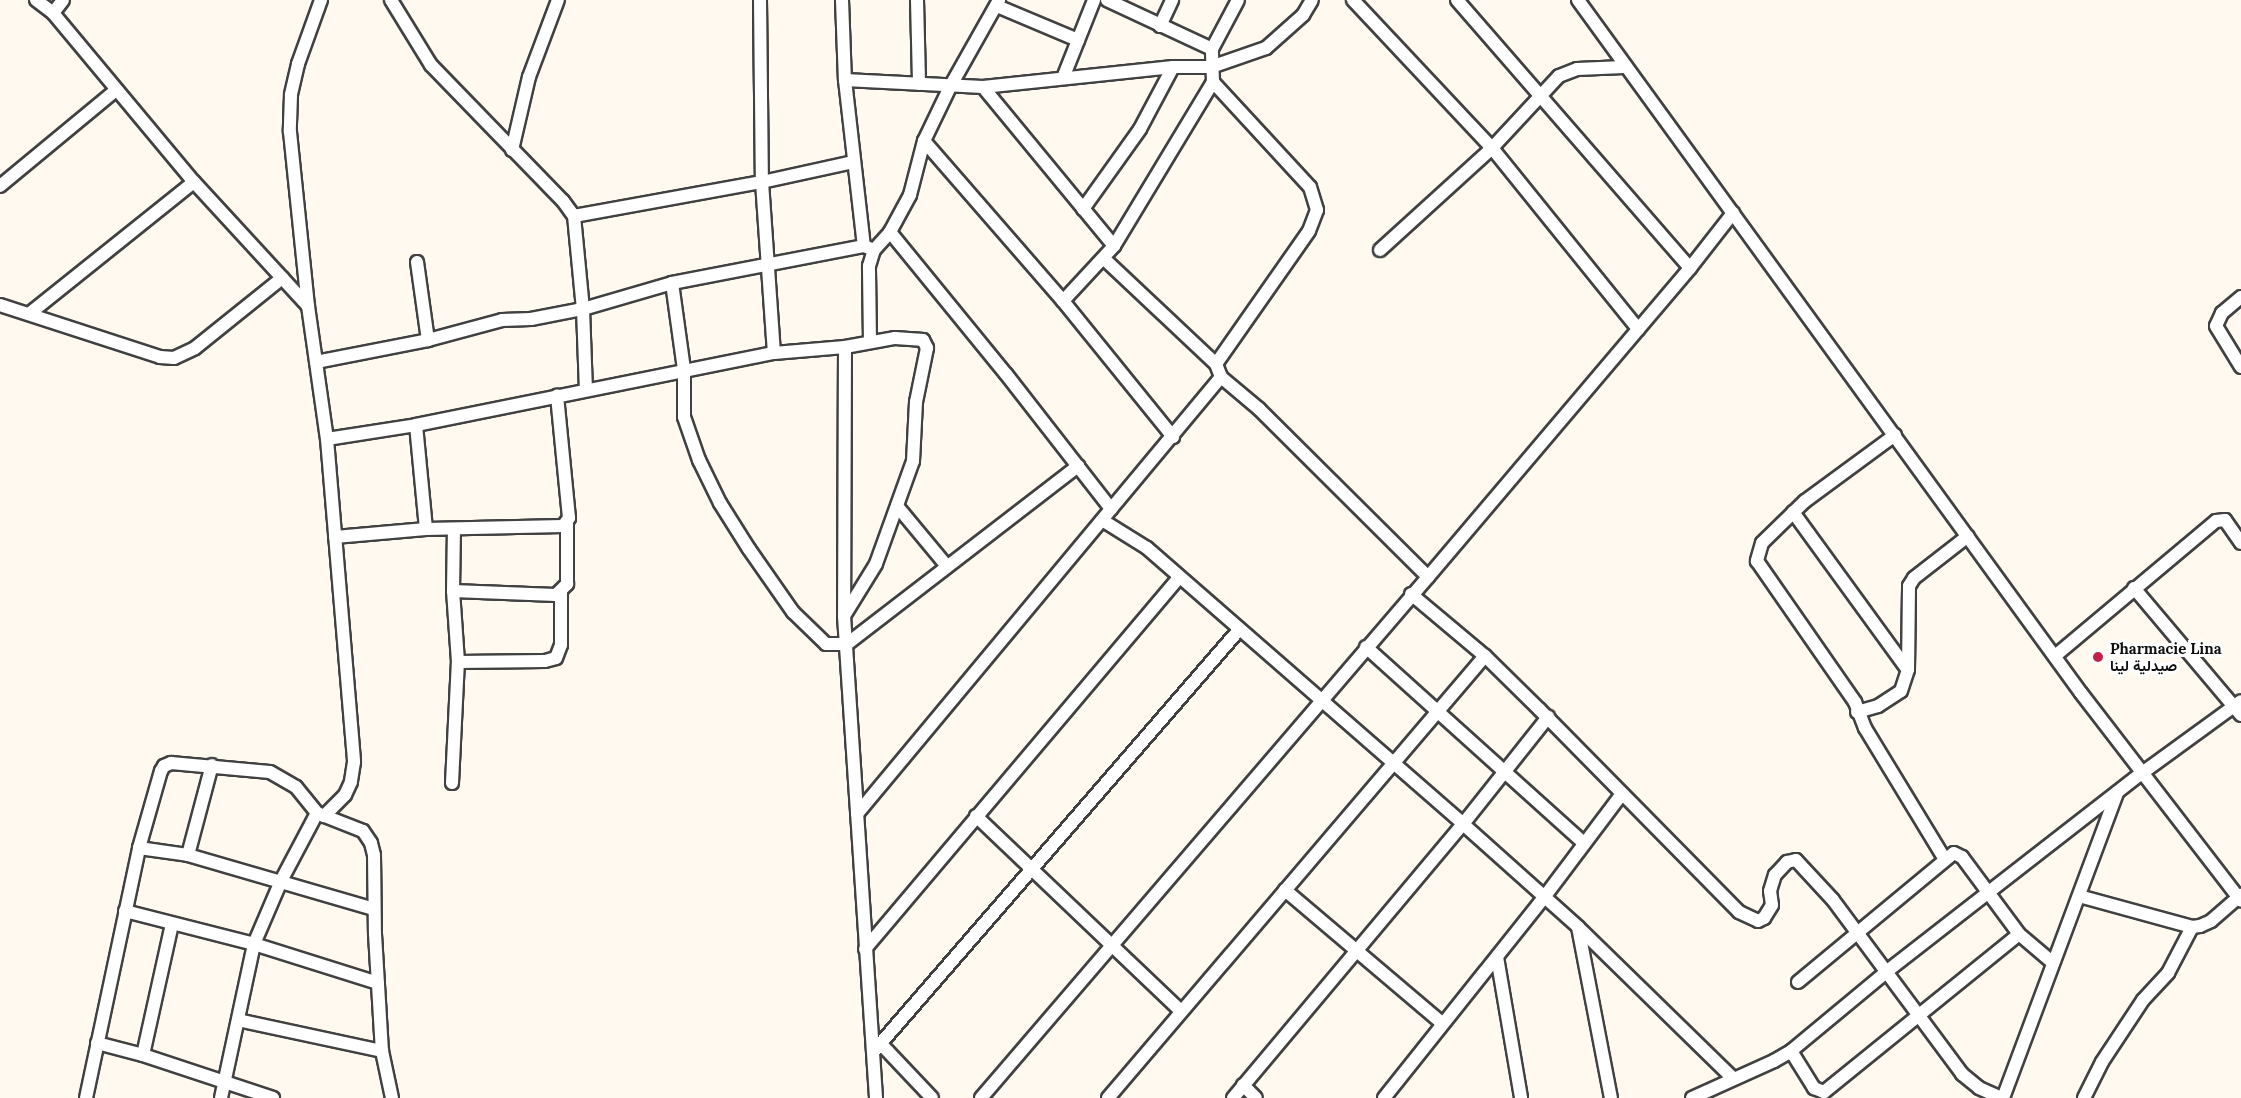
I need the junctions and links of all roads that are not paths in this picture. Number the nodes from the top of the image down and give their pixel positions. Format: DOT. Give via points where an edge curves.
graph roads {
  1 [pos="36,0"];
  2 [pos="63,0"];
  3 [pos="321,0"];
  4 [pos="391,0"];
  5 [pos="558,0"];
  6 [pos="760,0"];
  7 [pos="842,0"];
  8 [pos="917,0"];
  9 [pos="1094,0"];
  10 [pos="1107,0"];
  11 [pos="1172,0"];
  12 [pos="1238,0"];
  13 [pos="1312,0"];
  14 [pos="1353,0"];
  15 [pos="1457,0"];
  16 [pos="1578,0"];
  17 [pos="998,3"];
  18 [pos="52,13"];
  19 [pos="1160,26"];
  20 [pos="1078,40"];
  21 [pos="1212,49"];
  22 [pos="1173,67"];
  23 [pos="1211,67"];
  24 [pos="1624,67"];
  25 [pos="1063,78"];
  26 [pos="845,80"];
  27 [pos="1213,82"];
  28 [pos="919,84"];
  29 [pos="950,87"];
  30 [pos="983,87"];
  31 [pos="116,90"];
  32 [pos="1538,96"];
  33 [pos="924,141"];
  34 [pos="1492,148"];
  35 [pos="512,150"];
  36 [pos="854,162"];
  37 [pos="194,182"];
  38 [pos="762,182"];
  39 [pos="0,186"];
  40 [pos="1083,209"];
  41 [pos="1733,213"];
  42 [pos="574,216"];
  43 [pos="890,232"];
  44 [pos="1114,246"];
  45 [pos="869,248"];
  46 [pos="1380,250"];
  47 [pos="1104,259"];
  48 [pos="417,262"];
  49 [pos="770,264"];
  50 [pos="1690,268"];
  51 [pos="282,278"];
  52 [pos="672,283"];
  53 [pos="2241,297"];
  54 [pos="1063,301"];
  55 [pos="0,305"];
  56 [pos="308,306"];
  57 [pos="583,309"];
  58 [pos="29,314"];
  59 [pos="1638,329"];
  60 [pos="428,340"];
  61 [pos="870,342"];
  62 [pos="845,347"];
  63 [pos="774,353"];
  64 [pos="316,362"];
  65 [pos="1216,364"];
  66 [pos="2241,367"];
  67 [pos="684,370"];
  68 [pos="1221,376"];
  69 [pos="586,389"];
  70 [pos="557,396"];
  71 [pos="416,424"];
  72 [pos="1895,435"];
  73 [pos="1173,437"];
  74 [pos="327,440"];
  75 [pos="1078,466"];
  76 [pos="897,506"];
  77 [pos="1111,508"];
  78 [pos="1793,512"];
  79 [pos="1102,520"];
  80 [pos="567,522"];
  81 [pos="426,529"];
  82 [pos="454,529"];
  83 [pos="1968,536"];
  84 [pos="335,537"];
  85 [pos="2241,543"];
  86 [pos="946,565"];
  87 [pos="1179,577"];
  88 [pos="1428,577"];
  89 [pos="2134,588"];
  90 [pos="453,591"];
  91 [pos="561,591"];
  92 [pos="1411,594"];
  93 [pos="844,616"];
  94 [pos="1239,630"];
  95 [pos="847,644"];
  96 [pos="1366,647"];
  97 [pos="1485,656"];
  98 [pos="2055,656"];
  99 [pos="458,662"];
  100 [pos="1908,670"];
  101 [pos="1322,700"];
  102 [pos="2239,707"];
  103 [pos="1438,711"];
  104 [pos="1857,712"];
  105 [pos="1548,717"];
  106 [pos="1393,764"];
  107 [pos="212,765"];
  108 [pos="1504,771"];
  109 [pos="2142,773"];
  110 [pos="452,783"];
  111 [pos="2117,793"];
  112 [pos="1622,794"];
  113 [pos="320,814"];
  114 [pos="857,814"];
  115 [pos="976,816"];
  116 [pos="1463,824"];
  117 [pos="1584,843"];
  118 [pos="139,848"];
  119 [pos="188,855"];
  120 [pos="1944,858"];
  121 [pos="1033,871"];
  122 [pos="281,881"];
  123 [pos="1285,890"];
  124 [pos="1989,894"];
  125 [pos="1545,896"];
  126 [pos="2079,896"];
  127 [pos="2240,898"];
  128 [pos="374,909"];
  129 [pos="125,911"];
  130 [pos="172,924"];
  131 [pos="1578,927"];
  132 [pos="2192,927"];
  133 [pos="1858,932"];
  134 [pos="2019,934"];
  135 [pos="254,944"];
  136 [pos="1112,945"];
  137 [pos="865,949"];
  138 [pos="1357,951"];
  139 [pos="1497,957"];
  140 [pos="2052,962"];
  141 [pos="1886,972"];
  142 [pos="1798,982"];
  143 [pos="378,983"];
  144 [pos="1181,1011"];
  145 [pos="1919,1015"];
  146 [pos="238,1020"];
  147 [pos="1442,1023"];
  148 [pos="98,1043"];
  149 [pos="878,1048"];
  150 [pos="382,1051"];
  151 [pos="1791,1051"];
  152 [pos="142,1055"];
  153 [pos="1733,1078"];
  154 [pos="223,1080"];
  155 [pos="1396,1082"];
  156 [pos="1243,1085"];
  157 [pos="86,1098"];
  158 [pos="221,1098"];
  159 [pos="273,1098"];
  160 [pos="392,1098"];
  161 [pos="876,1098"];
  162 [pos="932,1098"];
  163 [pos="981,1098"];
  164 [pos="1108,1098"];
  165 [pos="1233,1098"];
  166 [pos="1256,1098"];
  167 [pos="1384,1098"];
  168 [pos="1400,1098"];
  169 [pos="1521,1098"];
  170 [pos="1611,1098"];
  171 [pos="1692,1098"];
  172 [pos="2002,1098"];
  173 [pos="2084,1098"];
  1 -- 18 [label="street"];
  2 -- 18 [label="street"];
  3 -- 56 [label="street" via="291,95"];
  4 -- 35 [label="street" via="431,65"];
  5 -- 35 [label="street" via="529,77"];
  6 -- 38 [label="street"];
  7 -- 26 [label="street"];
  8 -- 28 [label="street"];
  9 -- 20 [label="street"];
  10 -- 19 [label="street"];
  11 -- 19 [label="street"];
  12 -- 21 [label="street"];
  13 -- 23 [label="street" via="1303,15 1266,48"];
  14 -- 34 [label="street"];
  15 -- 32 [label="street"];
  16 -- 24 [label="street"];
  17 -- 20 [label="street"];
  17 -- 29 [label="street"];
  18 -- 31 [label="street"];
  19 -- 21 [label="street"];
  20 -- 25 [label="street"];
  21 -- 23 [label="street"];
  22 -- 23 [label="street"];
  22 -- 25 [label="street"];
  22 -- 40 [label="street" via="1140,129"];
  23 -- 27 [label="street"];
  24 -- 32 [label="street" via="1567,71"];
  24 -- 41 [label="street"];
  25 -- 30 [label="street"];
  26 -- 28 [label="street"];
  26 -- 36 [label="street"];
  27 -- 44 [label="street"];
  27 -- 65 [label="street" via="1310,187 1317,210 1309,231"];
  28 -- 29 [label="street"];
  29 -- 30 [label="street"];
  29 -- 33 [label="street"];
  30 -- 40 [label="street"];
  31 -- 37 [label="street"];
  31 -- 39 [label="street"];
  32 -- 34 [label="street"];
  32 -- 50 [label="street"];
  33 -- 43 [label="street" via="910,195"];
  33 -- 54 [label="street"];
  34 -- 46 [label="street"];
  34 -- 59 [label="street"];
  35 -- 42 [label="street"];
  36 -- 38 [label="street"];
  36 -- 45 [label="street"];
  37 -- 51 [label="street"];
  37 -- 58 [label="street"];
  38 -- 42 [label="street"];
  38 -- 49 [label="street"];
  40 -- 44 [label="street"];
  41 -- 50 [label="street"];
  41 -- 72 [label="street"];
  42 -- 57 [label="street"];
  43 -- 45 [label="street"];
  43 -- 75 [label="street"];
  44 -- 47 [label="street"];
  45 -- 49 [label="street"];
  45 -- 61 [label="street"];
  47 -- 54 [label="street"];
  47 -- 65 [label="street"];
  48 -- 60 [label="street"];
  49 -- 52 [label="street"];
  49 -- 63 [label="street"];
  50 -- 59 [label="street"];
  51 -- 56 [label="street"];
  51 -- 58 [label="street" via="195,348 174,358 160,357"];
  52 -- 57 [label="street"];
  52 -- 67 [label="street"];
  53 -- 66 [label="street" via="2222,313 2216,326"];
  54 -- 73 [label="street"];
  55 -- 58 [label="street"];
  56 -- 64 [label="street"];
  57 -- 60 [label="street" via="502,320"];
  57 -- 69 [label="street"];
  59 -- 88 [label="street"];
  60 -- 64 [label="street"];
  61 -- 62 [label="street"];
  61 -- 76 [label="street" via="915,338 923,340 927,348 916,402 913,461"];
  62 -- 63 [label="street"];
  62 -- 93 [label="street"];
  63 -- 67 [label="street"];
  64 -- 74 [label="street"];
  65 -- 68 [label="street"];
  67 -- 69 [label="street"];
  67 -- 95 [label="street" via="684,417 720,503 793,612 826,644"];
  68 -- 73 [label="street"];
  68 -- 88 [label="street"];
  69 -- 70 [label="street"];
  70 -- 71 [label="street"];
  70 -- 80 [label="street"];
  71 -- 74 [label="street"];
  71 -- 81 [label="street"];
  72 -- 78 [label="street"];
  72 -- 83 [label="street"];
  73 -- 77 [label="street"];
  74 -- 84 [label="street"];
  75 -- 77 [label="street"];
  75 -- 86 [label="street"];
  76 -- 86 [label="street"];
  76 -- 93 [label="street" via="876,564"];
  77 -- 79 [label="street"];
  78 -- 100 [label="street"];
  78 -- 104 [label="street" via="1762,543 1757,561 1846,688"];
  79 -- 87 [label="street" via="1147,548"];
  79 -- 114 [label="street"];
  80 -- 82 [label="street" via="557,528"];
  80 -- 91 [label="street" via="567,584"];
  81 -- 82 [label="street"];
  81 -- 84 [label="street"];
  82 -- 90 [label="street"];
  83 -- 98 [label="street"];
  83 -- 100 [label="street" via="1909,586"];
  84 -- 113 [label="street" via="354,762 345,795"];
  85 -- 89 [label="street" via="2225,520 2216,521"];
  86 -- 95 [label="street"];
  87 -- 94 [label="street"];
  87 -- 115 [label="street"];
  88 -- 92 [label="street"];
  89 -- 98 [label="street"];
  89 -- 102 [label="street"];
  90 -- 91 [label="street" via="550,596"];
  90 -- 99 [label="street"];
  91 -- 99 [label="street" via="561,645 556,658"];
  92 -- 96 [label="street"];
  92 -- 97 [label="street"];
  93 -- 95 [label="street"];
  94 -- 101 [label="street"];
  94 -- 121 [label="street"];
  95 -- 114 [label="street"];
  96 -- 101 [label="street"];
  96 -- 103 [label="street"];
  97 -- 103 [label="street"];
  97 -- 105 [label="street"];
  98 -- 109 [label="street"];
  99 -- 110 [label="street"];
  100 -- 104 [label="street" via="1895,696"];
  101 -- 106 [label="street"];
  101 -- 136 [label="street"];
  102 -- 109 [label="street"];
  103 -- 106 [label="street"];
  103 -- 108 [label="street"];
  104 -- 120 [label="street"];
  105 -- 108 [label="street"];
  105 -- 112 [label="street"];
  106 -- 116 [label="street"];
  106 -- 123 [label="street"];
  107 -- 113 [label="street" via="284,778"];
  107 -- 118 [label="street" via="164,765"];
  107 -- 119 [label="street"];
  108 -- 116 [label="street"];
  108 -- 117 [label="street"];
  109 -- 111 [label="street"];
  109 -- 127 [label="street"];
  111 -- 124 [label="street"];
  111 -- 126 [label="street"];
  112 -- 117 [label="street"];
  112 -- 133 [label="street" via="1727,902 1749,918 1758,921 1770,913 1775,875 1787,862 1796,860"];
  113 -- 122 [label="street"];
  113 -- 128 [label="street" via="363,831 371,843"];
  114 -- 137 [label="street"];
  115 -- 121 [label="street"];
  115 -- 137 [label="street"];
  116 -- 125 [label="street"];
  116 -- 138 [label="street"];
  117 -- 125 [label="street"];
  118 -- 119 [label="street"];
  118 -- 129 [label="street"];
  119 -- 122 [label="street"];
  120 -- 124 [label="street" via="1954,853 1962,857"];
  120 -- 133 [label="street"];
  121 -- 136 [label="street"];
  121 -- 149 [label="street"];
  122 -- 128 [label="street"];
  122 -- 135 [label="street"];
  123 -- 138 [label="street"];
  123 -- 144 [label="street"];
  124 -- 134 [label="street"];
  124 -- 141 [label="street"];
  125 -- 131 [label="street"];
  125 -- 139 [label="street"];
  126 -- 132 [label="street"];
  126 -- 140 [label="street"];
  127 -- 132 [label="street" via="2211,921"];
  128 -- 143 [label="street"];
  129 -- 130 [label="street"];
  129 -- 148 [label="street"];
  130 -- 135 [label="street"];
  130 -- 152 [label="street"];
  131 -- 153 [label="street"];
  131 -- 170 [label="street"];
  132 -- 173 [label="street" via="2168,973 2143,1000 2102,1062"];
  133 -- 141 [label="street"];
  133 -- 142 [label="street"];
  134 -- 140 [label="street"];
  134 -- 145 [label="street"];
  135 -- 143 [label="street"];
  135 -- 146 [label="street"];
  136 -- 144 [label="street"];
  136 -- 163 [label="street"];
  137 -- 149 [label="street"];
  138 -- 147 [label="street"];
  138 -- 156 [label="street"];
  139 -- 147 [label="street"];
  139 -- 169 [label="street"];
  140 -- 172 [label="street"];
  141 -- 145 [label="street"];
  141 -- 151 [label="street"];
  143 -- 150 [label="street"];
  144 -- 164 [label="street"];
  145 -- 151 [label="street" via="1824,1092 1814,1088"];
  145 -- 172 [label="street" via="1969,1081"];
  146 -- 150 [label="street"];
  146 -- 154 [label="street"];
  147 -- 155 [label="street"];
  148 -- 152 [label="street"];
  148 -- 157 [label="street"];
  149 -- 161 [label="street"];
  149 -- 162 [label="street"];
  150 -- 160 [label="street"];
  151 -- 153 [label="street"];
  152 -- 154 [label="street"];
  153 -- 171 [label="street"];
  154 -- 158 [label="street"];
  154 -- 159 [label="street"];
  155 -- 167 [label="street"];
  155 -- 168 [label="street"];
  156 -- 165 [label="street"];
  156 -- 166 [label="street"];
}
